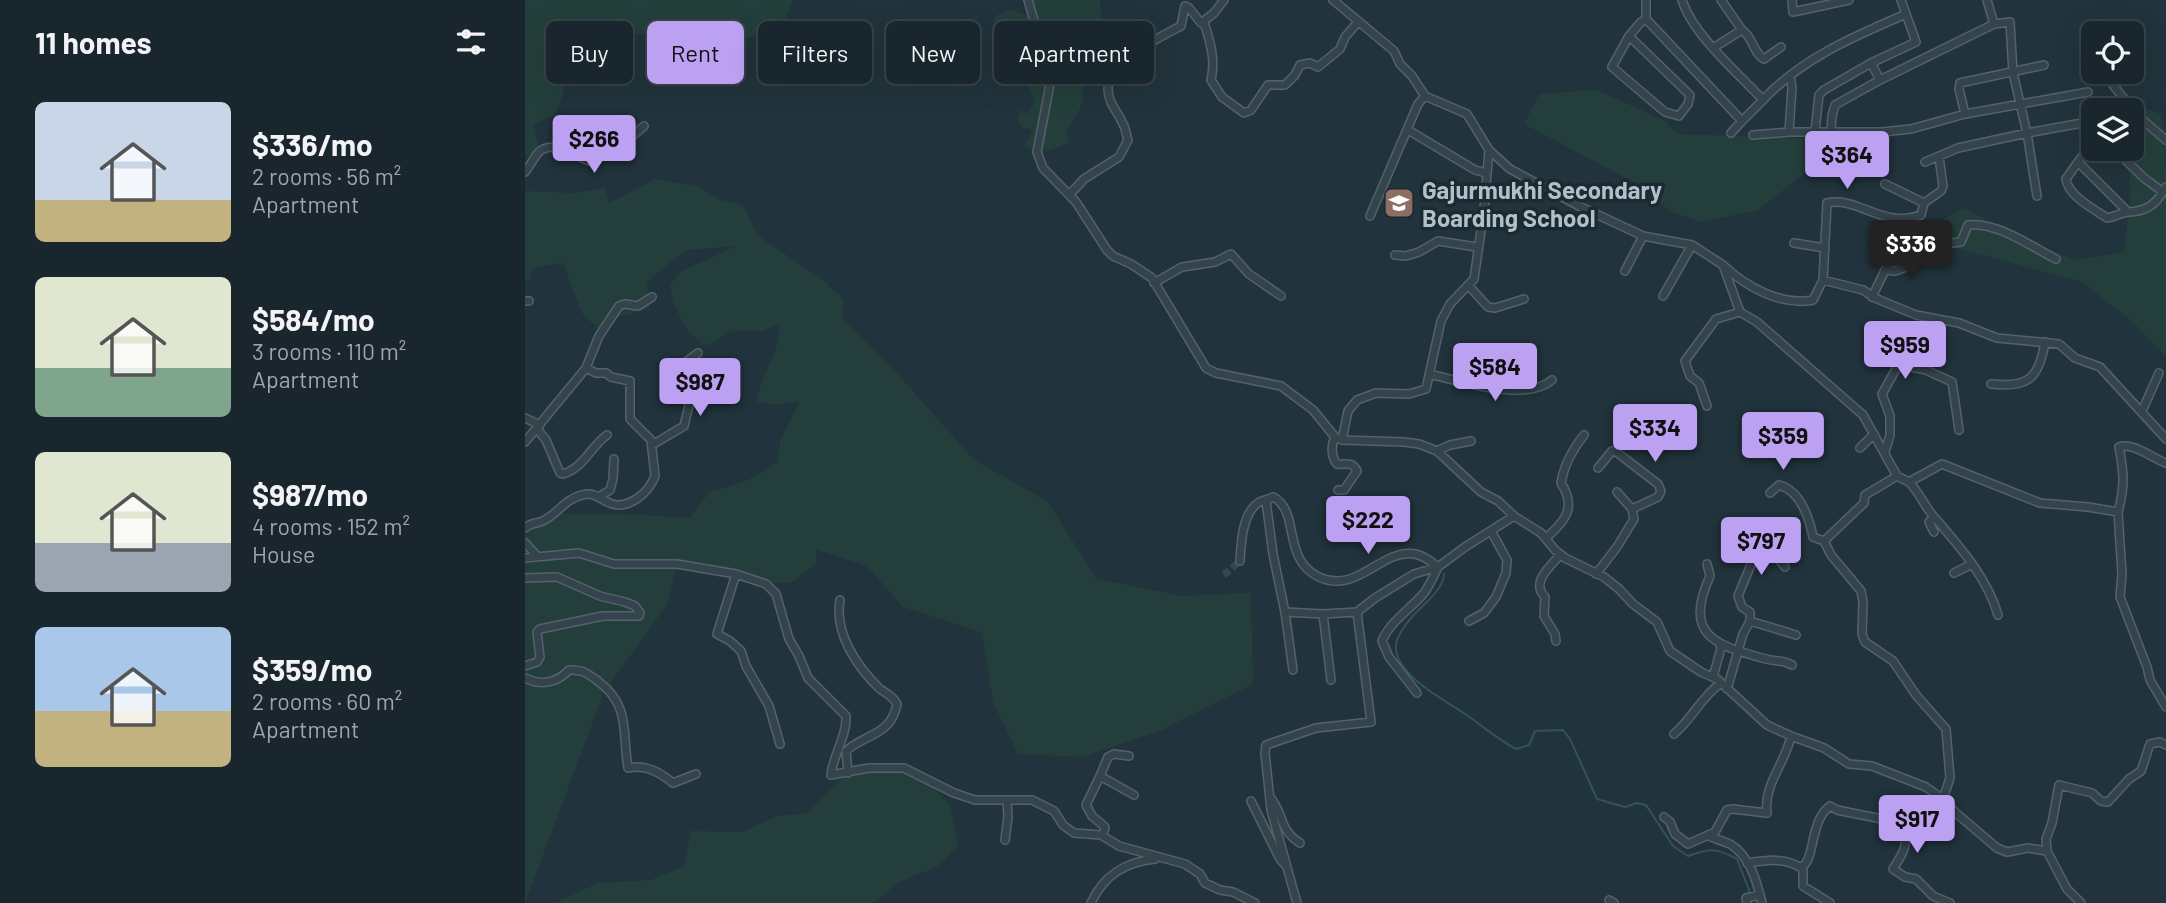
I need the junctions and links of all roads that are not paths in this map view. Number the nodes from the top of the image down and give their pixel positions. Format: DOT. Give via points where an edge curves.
graph roads {
  1 [pos="1028,0"];
  2 [pos="1224,0"];
  3 [pos="1333,0"];
  4 [pos="1646,0"];
  5 [pos="1682,0"];
  6 [pos="1721,0"];
  7 [pos="1792,0"];
  8 [pos="1849,0"];
  9 [pos="1901,0"];
  10 [pos="1987,0"];
  11 [pos="1906,14"];
  12 [pos="1646,19"];
  13 [pos="1204,22"];
  14 [pos="1358,22"];
  15 [pos="1994,24"];
  16 [pos="1742,30"];
  17 [pos="1629,36"];
  18 [pos="1781,47"];
  19 [pos="1713,48"];
  20 [pos="1871,63"];
  21 [pos="2044,65"];
  22 [pos="2013,73"];
  23 [pos="1790,76"];
  24 [pos="1880,80"];
  25 [pos="2113,85"];
  26 [pos="2088,92"];
  27 [pos="1425,96"];
  28 [pos="1763,100"];
  29 [pos="2021,103"];
  30 [pos="1965,114"];
  31 [pos="1742,121"];
  32 [pos="2081,123"];
  33 [pos="644,126"];
  34 [pos="1408,130"];
  35 [pos="1815,131"];
  36 [pos="1831,131"];
  37 [pos="1789,132"];
  38 [pos="1731,133"];
  39 [pos="2027,133"];
  40 [pos="1753,135"];
  41 [pos="2166,140"];
  42 [pos="1489,150"];
  43 [pos="1939,157"];
  44 [pos="2081,158"];
  45 [pos="2126,161"];
  46 [pos="1925,162"];
  47 [pos="2078,162"];
  48 [pos="525,172"];
  49 [pos="1486,173"];
  50 [pos="1885,184"];
  51 [pos="2165,189"];
  52 [pos="1070,194"];
  53 [pos="2037,196"];
  54 [pos="1924,203"];
  55 [pos="2128,212"];
  56 [pos="1370,216"];
  57 [pos="1898,220"];
  58 [pos="1643,236"];
  59 [pos="1794,243"];
  60 [pos="1692,246"];
  61 [pos="1477,247"];
  62 [pos="1825,248"];
  63 [pos="1906,251"];
  64 [pos="1395,255"];
  65 [pos="1891,258"];
  66 [pos="2056,259"];
  67 [pos="1723,265"];
  68 [pos="1886,270"];
  69 [pos="1625,271"];
  70 [pos="1823,280"];
  71 [pos="1154,283"];
  72 [pos="1468,285"];
  73 [pos="1281,296"];
  74 [pos="1663,296"];
  75 [pos="1872,296"];
  76 [pos="652,297"];
  77 [pos="1524,299"];
  78 [pos="1740,312"];
  79 [pos="2045,342"];
  80 [pos="698,353"];
  81 [pos="586,368"];
  82 [pos="2159,373"];
  83 [pos="1429,374"];
  84 [pos="1552,380"];
  85 [pos="1991,384"];
  86 [pos="1707,406"];
  87 [pos="2142,411"];
  88 [pos="525,418"];
  89 [pos="538,427"];
  90 [pos="1959,430"];
  91 [pos="1874,434"];
  92 [pos="607,435"];
  93 [pos="1584,435"];
  94 [pos="1338,438"];
  95 [pos="2166,439"];
  96 [pos="1471,440"];
  97 [pos="525,442"];
  98 [pos="652,444"];
  99 [pos="1860,448"];
  100 [pos="1437,451"];
  101 [pos="1885,452"];
  102 [pos="614,459"];
  103 [pos="2166,463"];
  104 [pos="1598,468"];
  105 [pos="1897,476"];
  106 [pos="1909,482"];
  107 [pos="1338,490"];
  108 [pos="1617,492"];
  109 [pos="1770,493"];
  110 [pos="600,496"];
  111 [pos="1266,501"];
  112 [pos="1632,509"];
  113 [pos="2118,512"];
  114 [pos="1514,516"];
  115 [pos="1934,517"];
  116 [pos="525,527"];
  117 [pos="1491,531"];
  118 [pos="1934,532"];
  119 [pos="1546,538"];
  120 [pos="1823,541"];
  121 [pos="525,543"];
  122 [pos="1560,555"];
  123 [pos="537,556"];
  124 [pos="525,558"];
  125 [pos="1240,561"];
  126 [pos="1707,564"];
  127 [pos="1972,564"];
  128 [pos="1438,567"];
  129 [pos="1785,567"];
  130 [pos="1954,573"];
  131 [pos="736,574"];
  132 [pos="1596,574"];
  133 [pos="525,578"];
  134 [pos="840,600"];
  135 [pos="1357,611"];
  136 [pos="1285,612"];
  137 [pos="1322,614"];
  138 [pos="1999,615"];
  139 [pos="1469,621"];
  140 [pos="1750,621"];
  141 [pos="1796,635"];
  142 [pos="1556,641"];
  143 [pos="1719,643"];
  144 [pos="1740,652"];
  145 [pos="1792,665"];
  146 [pos="525,666"];
  147 [pos="1293,670"];
  148 [pos="1713,677"];
  149 [pos="525,678"];
  150 [pos="1331,680"];
  151 [pos="1724,686"];
  152 [pos="1417,693"];
  153 [pos="2166,707"];
  154 [pos="1674,734"];
  155 [pos="1791,736"];
  156 [pos="780,744"];
  157 [pos="2166,745"];
  158 [pos="1129,756"];
  159 [pos="848,773"];
  160 [pos="696,774"];
  161 [pos="1100,776"];
  162 [pos="1134,795"];
  163 [pos="1270,797"];
  164 [pos="1943,799"];
  165 [pos="1007,800"];
  166 [pos="1251,801"];
  167 [pos="1664,817"];
  168 [pos="1104,831"];
  169 [pos="1709,836"];
  170 [pos="1005,839"];
  171 [pos="1300,843"];
  172 [pos="2047,851"];
  173 [pos="1166,858"];
  174 [pos="1747,863"];
  175 [pos="1801,868"];
  176 [pos="1289,869"];
  177 [pos="1761,899"];
  178 [pos="1747,900"];
  179 [pos="1091,903"];
  180 [pos="1255,903"];
  181 [pos="1297,903"];
  182 [pos="1830,903"];
  183 [pos="1950,903"];
  184 [pos="2081,903"];
  1 -- 52 [label="street" via="1052,79 1037,152 1043,168"];
  2 -- 13 [label="street"];
  3 -- 14 [label="street"];
  4 -- 12 [label="street"];
  5 -- 19 [label="street"];
  6 -- 16 [label="street"];
  7 -- 8 [label="street" via="1793,12"];
  9 -- 11 [label="street"];
  10 -- 15 [label="street"];
  11 -- 20 [label="street" via="1916,42"];
  11 -- 23 [label="street" via="1851,37"];
  12 -- 17 [label="street"];
  12 -- 31 [label="street"];
  13 -- 14 [label="street" via="1215,66 1211,80 1222,97 1244,113 1268,85 1285,85 1300,65 1318,67 1340,49"];
  13 -- 52 [label="street" via="1185,6 1181,26 1152,40 1114,71 1108,90 1128,140 1119,158 1084,179"];
  14 -- 27 [label="street" via="1394,51"];
  15 -- 22 [label="street" via="2010,22"];
  15 -- 24 [label="street"];
  16 -- 18 [label="street" via="1764,58"];
  16 -- 19 [label="street"];
  17 -- 17 [label="street" via="1690,95 1679,116 1665,112 1612,67"];
  19 -- 28 [label="street"];
  20 -- 24 [label="street"];
  20 -- 35 [label="street" via="1819,94"];
  21 -- 22 [label="street"];
  22 -- 29 [label="street"];
  22 -- 30 [label="street" via="1960,83"];
  23 -- 28 [label="street"];
  23 -- 37 [label="street"];
  24 -- 36 [label="street" via="1835,105"];
  25 -- 41 [label="street" via="2138,116"];
  26 -- 29 [label="street"];
  27 -- 34 [label="street"];
  27 -- 42 [label="street" via="1467,114"];
  28 -- 31 [label="street"];
  29 -- 30 [label="street"];
  29 -- 39 [label="street"];
  30 -- 36 [label="street" via="1911,129"];
  31 -- 38 [label="street"];
  32 -- 39 [label="street"];
  33 -- 48 [label="street" via="621,146 590,161 565,149 546,148"];
  34 -- 49 [label="street"];
  34 -- 56 [label="street"];
  35 -- 36 [label="street"];
  35 -- 37 [label="street"];
  37 -- 40 [label="street"];
  39 -- 43 [label="street" via="1958,148"];
  39 -- 53 [label="street"];
  42 -- 49 [label="street"];
  42 -- 58 [label="street" via="1530,182"];
  43 -- 46 [label="street"];
  43 -- 54 [label="street" via="1943,186"];
  44 -- 47 [label="street"];
  45 -- 51 [label="street"];
  47 -- 55 [label="street"];
  47 -- 55 [label="street" via="2066,178 2079,198 2107,218"];
  49 -- 61 [label="street"];
  50 -- 54 [label="street"];
  51 -- 55 [label="street" via="2146,210"];
  52 -- 71 [label="street" via="1107,250"];
  54 -- 57 [label="street" via="1921,215"];
  57 -- 62 [label="street" via="1832,202 1827,204"];
  57 -- 66 [label="street" via="1904,228 1953,243 1961,242 1968,225 1986,227 2006,232"];
  58 -- 60 [label="street"];
  58 -- 69 [label="street"];
  59 -- 62 [label="street"];
  60 -- 67 [label="street"];
  60 -- 74 [label="street"];
  61 -- 64 [label="street" via="1438,241 1419,252"];
  61 -- 72 [label="street" via="1474,279"];
  62 -- 70 [label="street"];
  63 -- 68 [label="street" via="1903,268"];
  65 -- 68 [label="street"];
  67 -- 70 [label="street" via="1761,292 1803,302 1816,298"];
  67 -- 78 [label="street"];
  68 -- 75 [label="street"];
  70 -- 75 [label="street" via="1863,289"];
  71 -- 73 [label="street" via="1182,267 1215,262 1231,254 1249,274"];
  71 -- 94 [label="street" via="1206,368 1280,386 1313,410"];
  72 -- 77 [label="street" via="1488,307"];
  72 -- 83 [label="street" via="1441,321"];
  75 -- 79 [label="street" via="1916,315 1959,323 1997,338"];
  76 -- 81 [label="street" via="638,306 619,306 599,336"];
  78 -- 86 [label="street" via="1716,319 1685,361"];
  78 -- 91 [label="street" via="1758,322 1863,415"];
  79 -- 85 [label="street" via="2042,361 2029,378 2013,387"];
  79 -- 87 [label="street" via="2059,344 2075,358 2100,367"];
  80 -- 98 [label="street" via="687,361 681,379 690,401 684,426"];
  81 -- 89 [label="street"];
  81 -- 98 [label="street" via="630,381 630,419"];
  82 -- 87 [label="street"];
  83 -- 84 [label="street" via="1524,391"];
  83 -- 94 [label="street" via="1426,389 1409,394 1376,393 1357,400"];
  87 -- 95 [label="street"];
  88 -- 89 [label="street"];
  89 -- 92 [label="street" via="563,474 584,463"];
  89 -- 97 [label="street"];
  90 -- 101 [label="street" via="1952,382 1902,365 1882,394 1890,416"];
  91 -- 99 [label="street"];
  91 -- 101 [label="street"];
  93 -- 119 [label="street" via="1563,473 1568,512"];
  94 -- 100 [label="street" via="1404,442"];
  94 -- 107 [label="street" via="1332,442 1333,459 1337,464 1350,463 1357,471 1347,487"];
  96 -- 100 [label="street"];
  98 -- 110 [label="street" via="655,476 643,493 619,505"];
  100 -- 114 [label="street"];
  101 -- 105 [label="street"];
  102 -- 110 [label="street" via="610,490"];
  103 -- 113 [label="street" via="2133,447 2119,447 2125,474"];
  104 -- 112 [label="street" via="1615,451 1658,484 1658,497"];
  105 -- 106 [label="street"];
  105 -- 120 [label="street" via="1865,495 1864,503"];
  106 -- 113 [label="street" via="1943,464 2040,503"];
  106 -- 115 [label="street"];
  108 -- 112 [label="street"];
  109 -- 120 [label="street" via="1779,485 1788,489 1807,513 1813,537"];
  110 -- 116 [label="street" via="573,498 543,521"];
  111 -- 125 [label="street" via="1250,512"];
  111 -- 128 [label="street" via="1273,497 1281,501 1301,562 1322,578 1355,578 1412,553"];
  111 -- 136 [label="street"];
  112 -- 132 [label="street" via="1632,523"];
  113 -- 153 [label="street" via="2120,597 2150,680"];
  114 -- 117 [label="street"];
  114 -- 119 [label="street"];
  115 -- 118 [label="street" via="1929,522"];
  115 -- 127 [label="street"];
  117 -- 128 [label="street"];
  117 -- 139 [label="street" via="1507,561 1506,573 1484,613"];
  119 -- 122 [label="street"];
  120 -- 164 [label="street" via="1861,591 1862,634 1867,646 1893,661 1946,729 1949,778"];
  121 -- 123 [label="street"];
  122 -- 132 [label="street"];
  122 -- 142 [label="street" via="1539,586 1545,597 1544,616"];
  123 -- 124 [label="street"];
  123 -- 131 [label="street" via="579,552 614,564 677,564"];
  126 -- 143 [label="street" via="1710,576 1700,609 1705,633"];
  127 -- 130 [label="street"];
  127 -- 138 [label="street"];
  128 -- 135 [label="street" via="1413,574"];
  128 -- 152 [label="street" via="1424,593 1382,641"];
  129 -- 140 [label="street" via="1760,543 1738,596 1750,612"];
  131 -- 156 [label="street" via="717,634 741,652 769,706"];
  131 -- 159 [label="street" via="772,588 808,678 846,716 831,775"];
  132 -- 148 [label="street" via="1657,622 1670,651"];
  133 -- 146 [label="street" via="557,577 600,596 625,601 640,613 540,629 540,657"];
  134 -- 159 [label="street" via="838,619 852,653 897,704 883,730 846,751"];
  135 -- 137 [label="street"];
  135 -- 163 [label="street" via="1370,722 1316,728 1266,745"];
  136 -- 137 [label="street"];
  136 -- 147 [label="street"];
  137 -- 150 [label="street"];
  140 -- 141 [label="street"];
  140 -- 144 [label="street"];
  143 -- 144 [label="street"];
  143 -- 148 [label="street"];
  144 -- 145 [label="street"];
  144 -- 151 [label="street"];
  148 -- 151 [label="street"];
  149 -- 160 [label="street" via="542,683 563,677 569,670 589,674 611,691 618,706 626,727 628,768 651,769 673,783"];
  151 -- 154 [label="street" via="1700,703"];
  151 -- 155 [label="street" via="1759,719"];
  155 -- 164 [label="street" via="1824,748 1849,764 1871,766 1915,782"];
  155 -- 169 [label="street" via="1769,790 1767,813 1727,810"];
  157 -- 172 [label="street" via="2150,744 2141,771 2108,802 2059,785"];
  158 -- 161 [label="street" via="1108,757"];
  159 -- 165 [label="street" via="904,768 975,800"];
  161 -- 162 [label="street"];
  161 -- 168 [label="street" via="1086,805"];
  163 -- 171 [label="street" via="1289,836"];
  163 -- 176 [label="street"];
  164 -- 172 [label="street" via="1997,848"];
  165 -- 170 [label="street"];
  165 -- 173 [label="street" via="1040,802 1075,832 1101,835 1119,846"];
  166 -- 176 [label="street"];
  167 -- 169 [label="street" via="1688,844"];
  169 -- 174 [label="street" via="1731,845"];
  172 -- 184 [label="street" via="2067,889"];
  173 -- 179 [label="street" via="1118,868"];
  173 -- 180 [label="street" via="1185,864 1205,883"];
  174 -- 175 [label="street" via="1783,861"];
  174 -- 177 [label="street"];
  175 -- 182 [label="street" via="1803,886"];
  175 -- 183 [label="street" via="1809,860 1819,819 1830,806 1904,831 1904,851 1893,869"];
  176 -- 181 [label="street"];
  177 -- 178 [label="street"];
}
